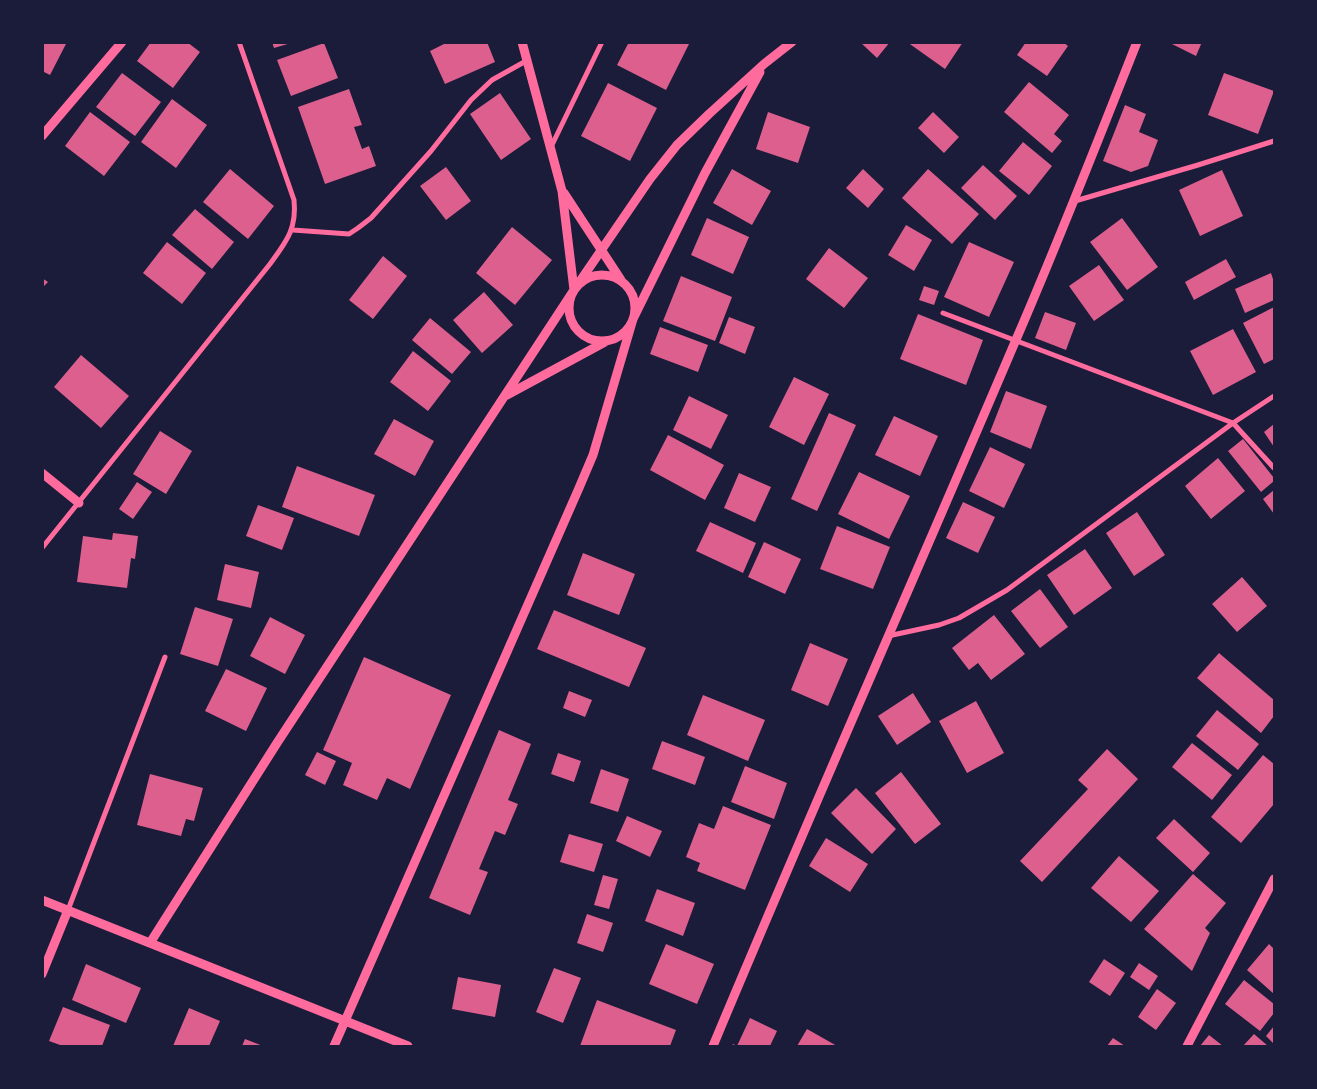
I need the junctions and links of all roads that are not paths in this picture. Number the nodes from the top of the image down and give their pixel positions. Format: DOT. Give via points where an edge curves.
graph roads {
  1 [pos="122,42"];
  2 [pos="239,42"];
  3 [pos="522,42"];
  4 [pos="602,42"];
  5 [pos="792,42"];
  6 [pos="1137,42"];
  7 [pos="526,61"];
  8 [pos="764,64"];
  9 [pos="42,136"];
  10 [pos="1274,141"];
  11 [pos="550,149"];
  12 [pos="562,191"];
  13 [pos="1074,201"];
  14 [pos="293,230"];
  15 [pos="601,250"];
  16 [pos="622,281"];
  17 [pos="574,290"];
  18 [pos="943,313"];
  19 [pos="633,319"];
  20 [pos="609,340"];
  21 [pos="1016,341"];
  22 [pos="504,396"];
  23 [pos="1274,396"];
  24 [pos="1234,423"];
  25 [pos="1274,468"];
  26 [pos="42,473"];
  27 [pos="79,503"];
  28 [pos="42,548"];
  29 [pos="887,636"];
  30 [pos="165,657"];
  31 [pos="1274,879"];
  32 [pos="42,900"];
  33 [pos="68,910"];
  34 [pos="150,943"];
  35 [pos="42,974"];
  36 [pos="345,1020"];
  37 [pos="334,1046"];
  38 [pos="408,1046"];
  39 [pos="713,1046"];
  40 [pos="1187,1046"];
  1 -- 9 [label="street"];
  2 -- 14 [label="street" via="294,200"];
  3 -- 7 [label="street"];
  4 -- 11 [label="street"];
  5 -- 8 [label="street"];
  6 -- 13 [label="street"];
  7 -- 11 [label="street"];
  7 -- 14 [label="street" via="492,80 478,93 371,218 358,228 348,234"];
  8 -- 15 [label="street" via="677,146"];
  8 -- 19 [label="street"];
  10 -- 13 [label="street"];
  11 -- 12 [label="street"];
  12 -- 15 [label="street"];
  12 -- 17 [label="street"];
  13 -- 21 [label="street"];
  14 -- 27 [label="street" via="270,264"];
  15 -- 16 [label="street"];
  15 -- 17 [label="street"];
  16 -- 17 [label="street" via="602,274 582,281"];
  16 -- 19 [label="street" via="634,298"];
  17 -- 20 [label="street" via="569,310 578,330 587,337"];
  17 -- 22 [label="street"];
  18 -- 21 [label="street"];
  19 -- 20 [label="street" via="628,329"];
  19 -- 36 [label="street" via="593,455"];
  20 -- 22 [label="street"];
  21 -- 24 [label="street"];
  21 -- 29 [label="street"];
  22 -- 34 [label="street" via="277,742"];
  23 -- 24 [label="street"];
  24 -- 25 [label="street"];
  24 -- 29 [label="street" via="978,608 939,625"];
  26 -- 27 [label="street"];
  27 -- 28 [label="street"];
  29 -- 39 [label="street"];
  30 -- 33 [label="street"];
  31 -- 40 [label="street"];
  32 -- 33 [label="street"];
  33 -- 34 [label="street"];
  33 -- 35 [label="street"];
  34 -- 36 [label="street"];
  36 -- 37 [label="street"];
  36 -- 38 [label="street"];
}
